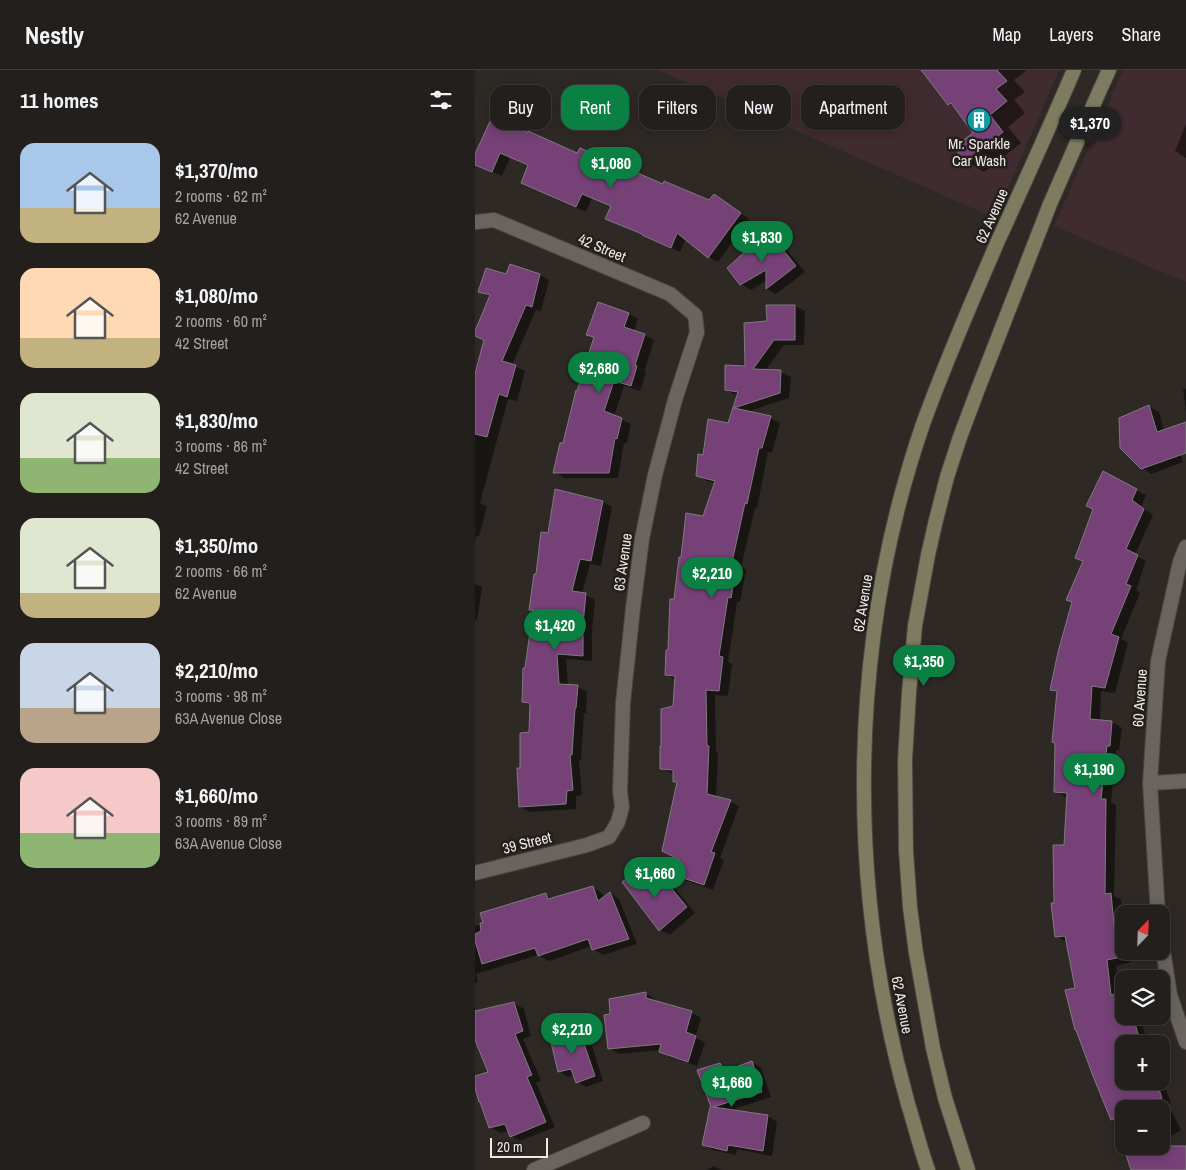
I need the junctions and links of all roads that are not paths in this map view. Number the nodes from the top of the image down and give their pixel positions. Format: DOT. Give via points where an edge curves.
graph roads {
  1 [pos="1074,70"];
  2 [pos="1109,70"];
  3 [pos="475,222"];
  4 [pos="697,332"];
  5 [pos="1186,547"];
  6 [pos="1186,782"];
  7 [pos="1150,783"];
  8 [pos="587,845"];
  9 [pos="475,873"];
  10 [pos="1157,905"];
  11 [pos="1165,960"];
  12 [pos="1186,1042"];
  13 [pos="643,1123"];
  14 [pos="534,1170"];
  15 [pos="928,1170"];
  16 [pos="968,1170"];
  1 -- 15 [label="main road, 62 Avenue" via="971,302 923,424 899,504 870,671 864,782 872,918 893,1045"];
  2 -- 16 [label="main road, 62 Avenue" via="1051,204 960,437 936,520 915,626 905,760 905,851 910,907 933,1048"];
  3 -- 4 [label="street, 42 Street" via="494,220 670,294 695,315"];
  4 -- 8 [label="street, 63 Avenue" via="655,475 643,539 623,703 622,807 609,837"];
  5 -- 7 [label="street, 60 Avenue" via="1158,661"];
  6 -- 7 [label="street"];
  7 -- 10 [label="street, 60 Avenue"];
  8 -- 9 [label="street, 39 Street"];
  11 -- 12 [label="street" via="1171,995"];
  13 -- 14 [label="street"];
}
